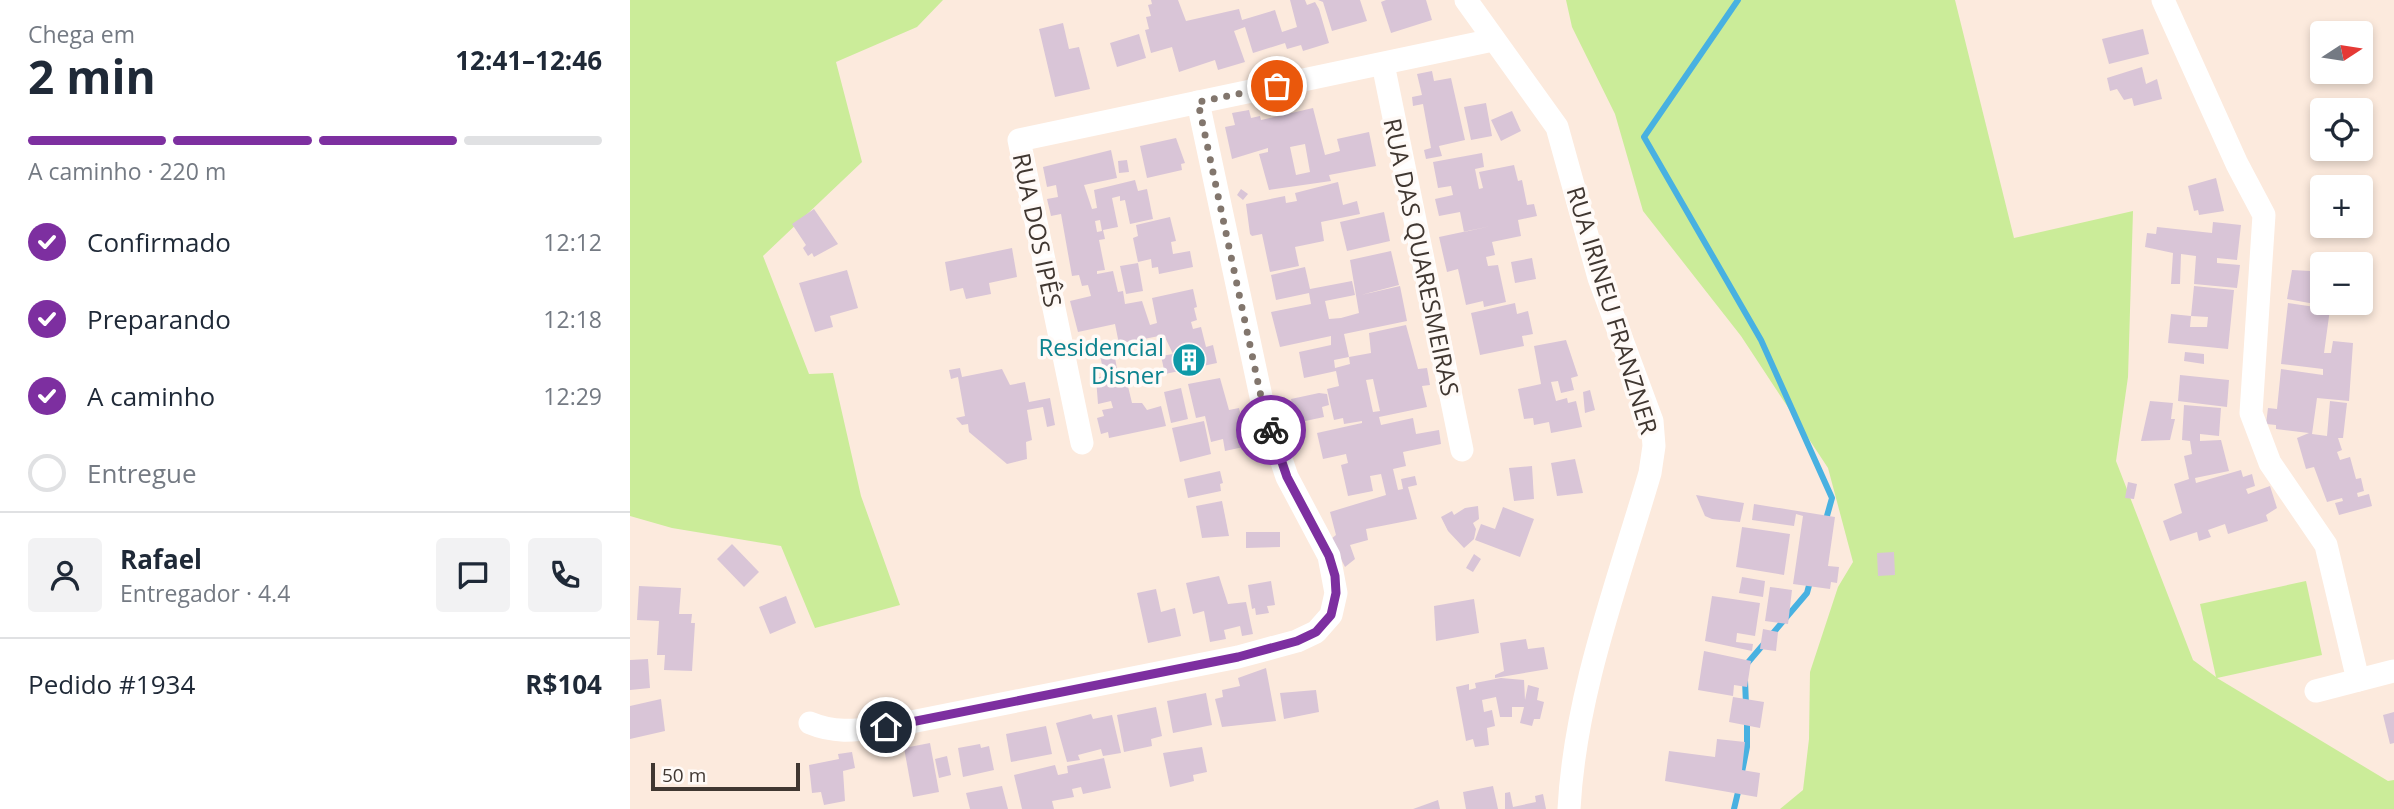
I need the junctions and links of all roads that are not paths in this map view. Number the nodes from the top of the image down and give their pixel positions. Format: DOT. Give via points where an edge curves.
graph roads {
  1 [pos="1466,0"];
  2 [pos="2163,0"];
  3 [pos="1493,40"];
  4 [pos="1383,64"];
  5 [pos="1198,102"];
  6 [pos="1082,443"];
  7 [pos="1462,450"];
  8 [pos="2394,671"];
  9 [pos="2358,680"];
  10 [pos="2316,691"];
  11 [pos="810,723"];
  12 [pos="1569,809"];
  1 -- 3 [label="street, RUA IRINEU FRANZNER"];
  2 -- 9 [label="street" via="2264,215 2250,413 2270,463 2326,545"];
  3 -- 4 [label="street"];
  3 -- 12 [label="street, RUA IRINEU FRANZNER" via="1557,127 1599,278 1652,421 1650,472 1588,685 1573,756"];
  4 -- 5 [label="street"];
  4 -- 7 [label="street, RUA DAS QUARESMEIRAS"];
  5 -- 6 [label="street, RUA DOS IPÊS" via="1019,140"];
  5 -- 11 [label="street" via="1263,406 1287,477 1335,576 1331,615 1316,632 1297,641 1238,657 910,723 847,732"];
  8 -- 9 [label="street"];
  9 -- 10 [label="street"];
}
